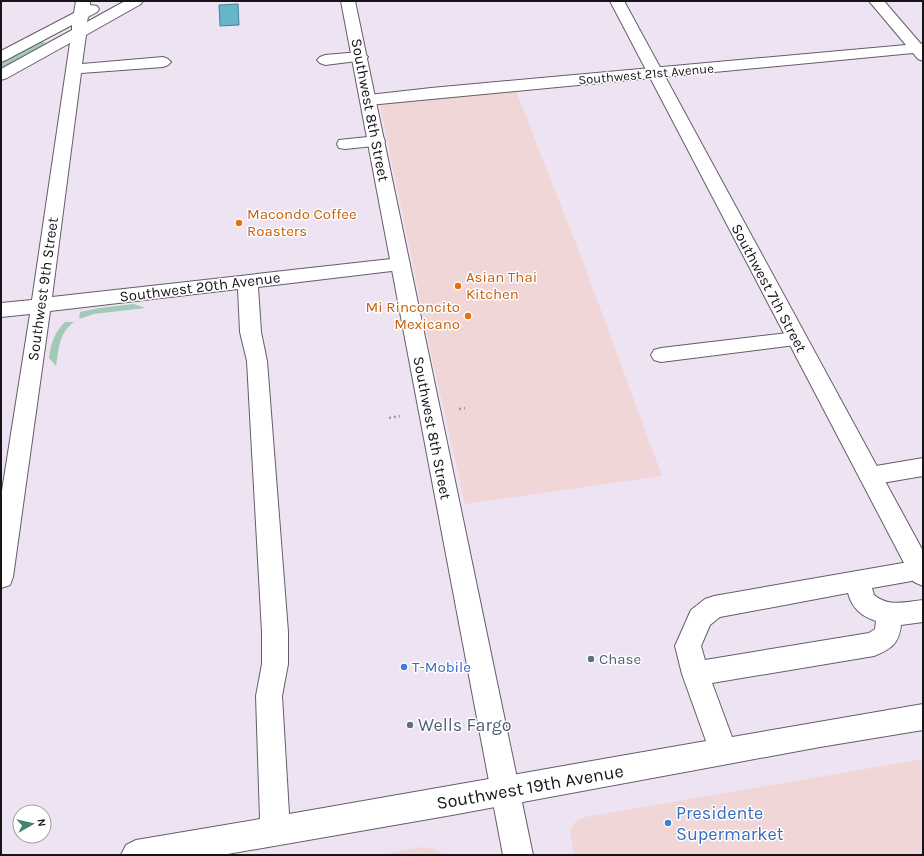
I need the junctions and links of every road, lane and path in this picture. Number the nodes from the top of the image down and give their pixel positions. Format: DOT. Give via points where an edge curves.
graph roads {
  1 [pos="107,1"];
  2 [pos="136,1"];
  3 [pos="348,1"];
  4 [pos="617,1"];
  5 [pos="876,1"];
  6 [pos="82,7"];
  7 [pos="79,33"];
  8 [pos="921,51"];
  9 [pos="1,57"];
  10 [pos="360,57"];
  11 [pos="325,60"];
  12 [pos="163,62"];
  13 [pos="74,69"];
  14 [pos="655,73"];
  15 [pos="1,75"];
  16 [pos="369,100"];
  17 [pos="377,141"];
  18 [pos="345,144"];
  19 [pos="400,264"];
  20 [pos="248,281"];
  21 [pos="41,305"];
  22 [pos="1,310"];
  23 [pos="796,338"];
  24 [pos="661,355"];
  25 [pos="465,408"];
  26 [pos="460,409"];
  27 [pos="400,416"];
  28 [pos="389,418"];
  29 [pos="923,467"];
  30 [pos="870,476"];
  31 [pos="922,573"];
  32 [pos="1,577"];
  33 [pos="864,579"];
  34 [pos="923,611"];
  35 [pos="889,614"];
  36 [pos="695,674"];
  37 [pos="923,717"];
  38 [pos="724,751"];
  39 [pos="505,791"];
  40 [pos="275,831"];
  41 [pos="136,855"];
  42 [pos="518,855"];
  1 -- 6 [label="street"];
  2 -- 7 [label="street"];
  3 -- 10 [label="street, Southwest 8th Street"];
  4 -- 14 [label="street, Southwest 7th Street"];
  5 -- 8 [label="street"];
  6 -- 7 [label="street, Southwest 9th Street"];
  6 -- 9 [label="street"];
  7 -- 13 [label="street, Southwest 9th Street"];
  7 -- 15 [label="street"];
  8 -- 14 [label="street, Southwest 21st Avenue"];
  10 -- 11 [label="street"];
  10 -- 16 [label="street, Southwest 8th Street"];
  12 -- 13 [label="street"];
  13 -- 21 [label="street, Southwest 9th Street"];
  14 -- 16 [label="street, Southwest 21st Avenue"];
  14 -- 23 [label="street, Southwest 7th Street"];
  16 -- 17 [label="street, Southwest 8th Street"];
  17 -- 18 [label="street"];
  17 -- 19 [label="street, Southwest 8th Street"];
  19 -- 20 [label="street, Southwest 20th Avenue"];
  19 -- 39 [label="street, Southwest 8th Street"];
  20 -- 21 [label="street, Southwest 20th Avenue"];
  20 -- 40 [label="street" via="250,335 257,361 275,632 275,664 269,696"];
  21 -- 22 [label="street, Southwest 20th Avenue"];
  21 -- 32 [label="street, Southwest 9th Street"];
  23 -- 24 [label="street"];
  23 -- 30 [label="street, Southwest 7th Street"];
  25 -- 26 [label="path"];
  27 -- 28 [label="path"];
  29 -- 30 [label="street"];
  30 -- 31 [label="street, Southwest 7th Street"];
  31 -- 33 [label="street"];
  33 -- 35 [label="street" via="859,586 864,602 873,609"];
  33 -- 36 [label="street" via="714,607 700,618 688,646"];
  34 -- 35 [label="street"];
  35 -- 36 [label="street" via="887,635 874,644"];
  36 -- 38 [label="street"];
  37 -- 38 [label="street, Southwest 19th Avenue"];
  38 -- 39 [label="street, Southwest 19th Avenue"];
  39 -- 40 [label="street, Southwest 19th Avenue"];
  39 -- 42 [label="street, Southwest 8th Street"];
  40 -- 41 [label="street, Southwest 19th Avenue"];
}
